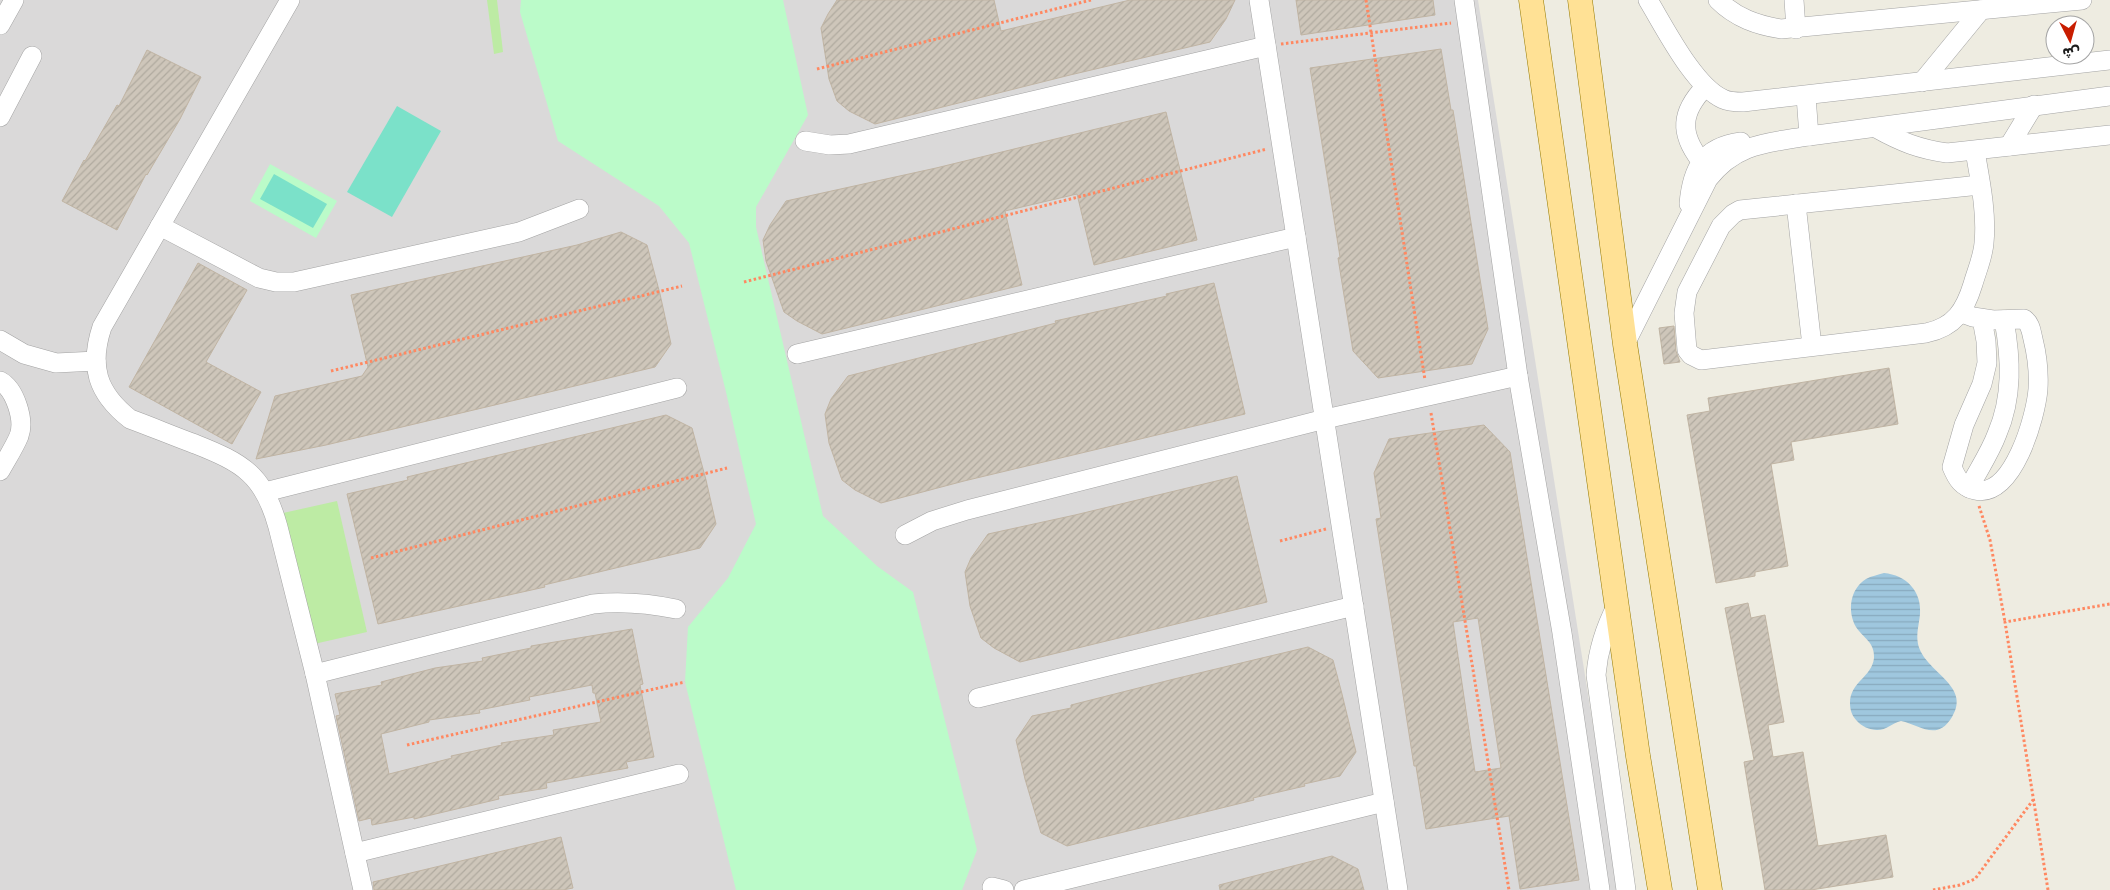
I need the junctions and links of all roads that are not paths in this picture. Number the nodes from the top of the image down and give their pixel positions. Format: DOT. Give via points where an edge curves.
graph roads {
  1 [pos="14,0"];
  2 [pos="290,0"];
  3 [pos="1258,0"];
  4 [pos="1464,0"];
  5 [pos="1531,0"];
  6 [pos="1580,0"];
  7 [pos="1648,0"];
  8 [pos="1718,0"];
  9 [pos="1794,0"];
  10 [pos="2082,0"];
  11 [pos="1981,10"];
  12 [pos="0,25"];
  13 [pos="1796,29"];
  14 [pos="1266,46"];
  15 [pos="32,56"];
  16 [pos="2110,60"];
  17 [pos="1922,82"];
  18 [pos="1705,87"];
  19 [pos="1806,96"];
  20 [pos="2110,96"];
  21 [pos="2034,104"];
  22 [pos="0,117"];
  23 [pos="1876,128"];
  24 [pos="2110,135"];
  25 [pos="1809,136"];
  26 [pos="805,141"];
  27 [pos="1769,142"];
  28 [pos="2009,146"];
  29 [pos="1974,151"];
  30 [pos="1701,162"];
  31 [pos="1980,185"];
  32 [pos="1796,204"];
  33 [pos="578,209"];
  34 [pos="1688,218"];
  35 [pos="160,226"];
  36 [pos="1296,237"];
  37 [pos="1962,313"];
  38 [pos="1982,319"];
  39 [pos="2004,320"];
  40 [pos="0,340"];
  41 [pos="1625,344"];
  42 [pos="1812,346"];
  43 [pos="797,354"];
  44 [pos="96,361"];
  45 [pos="1518,376"];
  46 [pos="0,381"];
  47 [pos="677,388"];
  48 [pos="1326,419"];
  49 [pos="0,471"];
  50 [pos="1969,488"];
  51 [pos="265,492"];
  52 [pos="905,535"];
  53 [pos="1617,605"];
  54 [pos="1354,606"];
  55 [pos="676,609"];
  56 [pos="315,674"];
  57 [pos="978,698"];
  58 [pos="679,774"];
  59 [pos="1384,802"];
  60 [pos="355,854"];
  61 [pos="363,890"];
  62 [pos="1024,890"];
  63 [pos="1398,890"];
  64 [pos="1600,890"];
  65 [pos="1626,890"];
  66 [pos="1660,890"];
  67 [pos="1710,890"];
  1 -- 12 [label="street"];
  2 -- 35 [label="street"];
  3 -- 14 [label="street"];
  4 -- 45 [label="street"];
  5 -- 53 [label="main road"];
  6 -- 41 [label="main road"];
  7 -- 18 [label="street" via="1684,60"];
  8 -- 13 [label="street" via="1748,21"];
  9 -- 13 [label="street"];
  10 -- 11 [label="street"];
  11 -- 13 [label="street"];
  11 -- 17 [label="street"];
  14 -- 26 [label="street" via="849,144"];
  14 -- 36 [label="street"];
  15 -- 22 [label="street"];
  16 -- 17 [label="street"];
  17 -- 19 [label="street"];
  18 -- 19 [label="street" via="1724,100 1743,102"];
  18 -- 30 [label="street" via="1693,99 1686,115 1685,132 1690,148"];
  19 -- 25 [label="street"];
  20 -- 21 [label="street"];
  21 -- 23 [label="street"];
  21 -- 28 [label="street"];
  23 -- 25 [label="street"];
  23 -- 29 [label="street" via="1923,150 1948,153"];
  24 -- 28 [label="street"];
  25 -- 27 [label="street"];
  27 -- 30 [label="street" via="1734,143 1707,155"];
  27 -- 34 [label="street" via="1736,153 1718,167 1708,179"];
  28 -- 29 [label="street"];
  29 -- 31 [label="street"];
  30 -- 34 [label="street" via="1690,192"];
  31 -- 32 [label="street"];
  31 -- 37 [label="street" via="1984,244"];
  32 -- 42 [label="street"];
  32 -- 42 [label="street" via="1740,210 1726,219 1687,292 1684,313 1686,344 1691,355 1701,360"];
  33 -- 35 [label="street" via="519,232 294,282 259,278"];
  34 -- 41 [label="street"];
  35 -- 44 [label="street" via="102,327"];
  36 -- 43 [label="street"];
  36 -- 48 [label="street"];
  37 -- 38 [label="street"];
  37 -- 42 [label="street" via="1937,331"];
  38 -- 39 [label="street"];
  38 -- 50 [label="street" via="1987,363 1952,467 1961,483"];
  39 -- 50 [label="street" via="2010,375 2004,414 1990,450"];
  39 -- 50 [label="street" via="2020,318 2030,326 2038,367 2035,410 2021,450 1998,486 1978,491"];
  40 -- 44 [label="street" via="24,354 56,363"];
  41 -- 67 [label="main road"];
  44 -- 51 [label="street" via="98,378 106,394 130,419 230,458"];
  45 -- 48 [label="street"];
  45 -- 64 [label="street" via="1562,633"];
  46 -- 49 [label="street" via="7,384 19,407 20,434"];
  47 -- 51 [label="street"];
  48 -- 52 [label="street" via="967,510 932,521"];
  48 -- 54 [label="street"];
  51 -- 56 [label="street" via="276,520"];
  53 -- 65 [label="street" via="1598,650 1596,675"];
  53 -- 66 [label="main road"];
  54 -- 57 [label="street"];
  54 -- 59 [label="street"];
  55 -- 56 [label="street" via="648,603 593,604"];
  56 -- 60 [label="street"];
  58 -- 60 [label="street"];
  59 -- 62 [label="street"];
  59 -- 63 [label="street"];
  60 -- 61 [label="street"];
}
